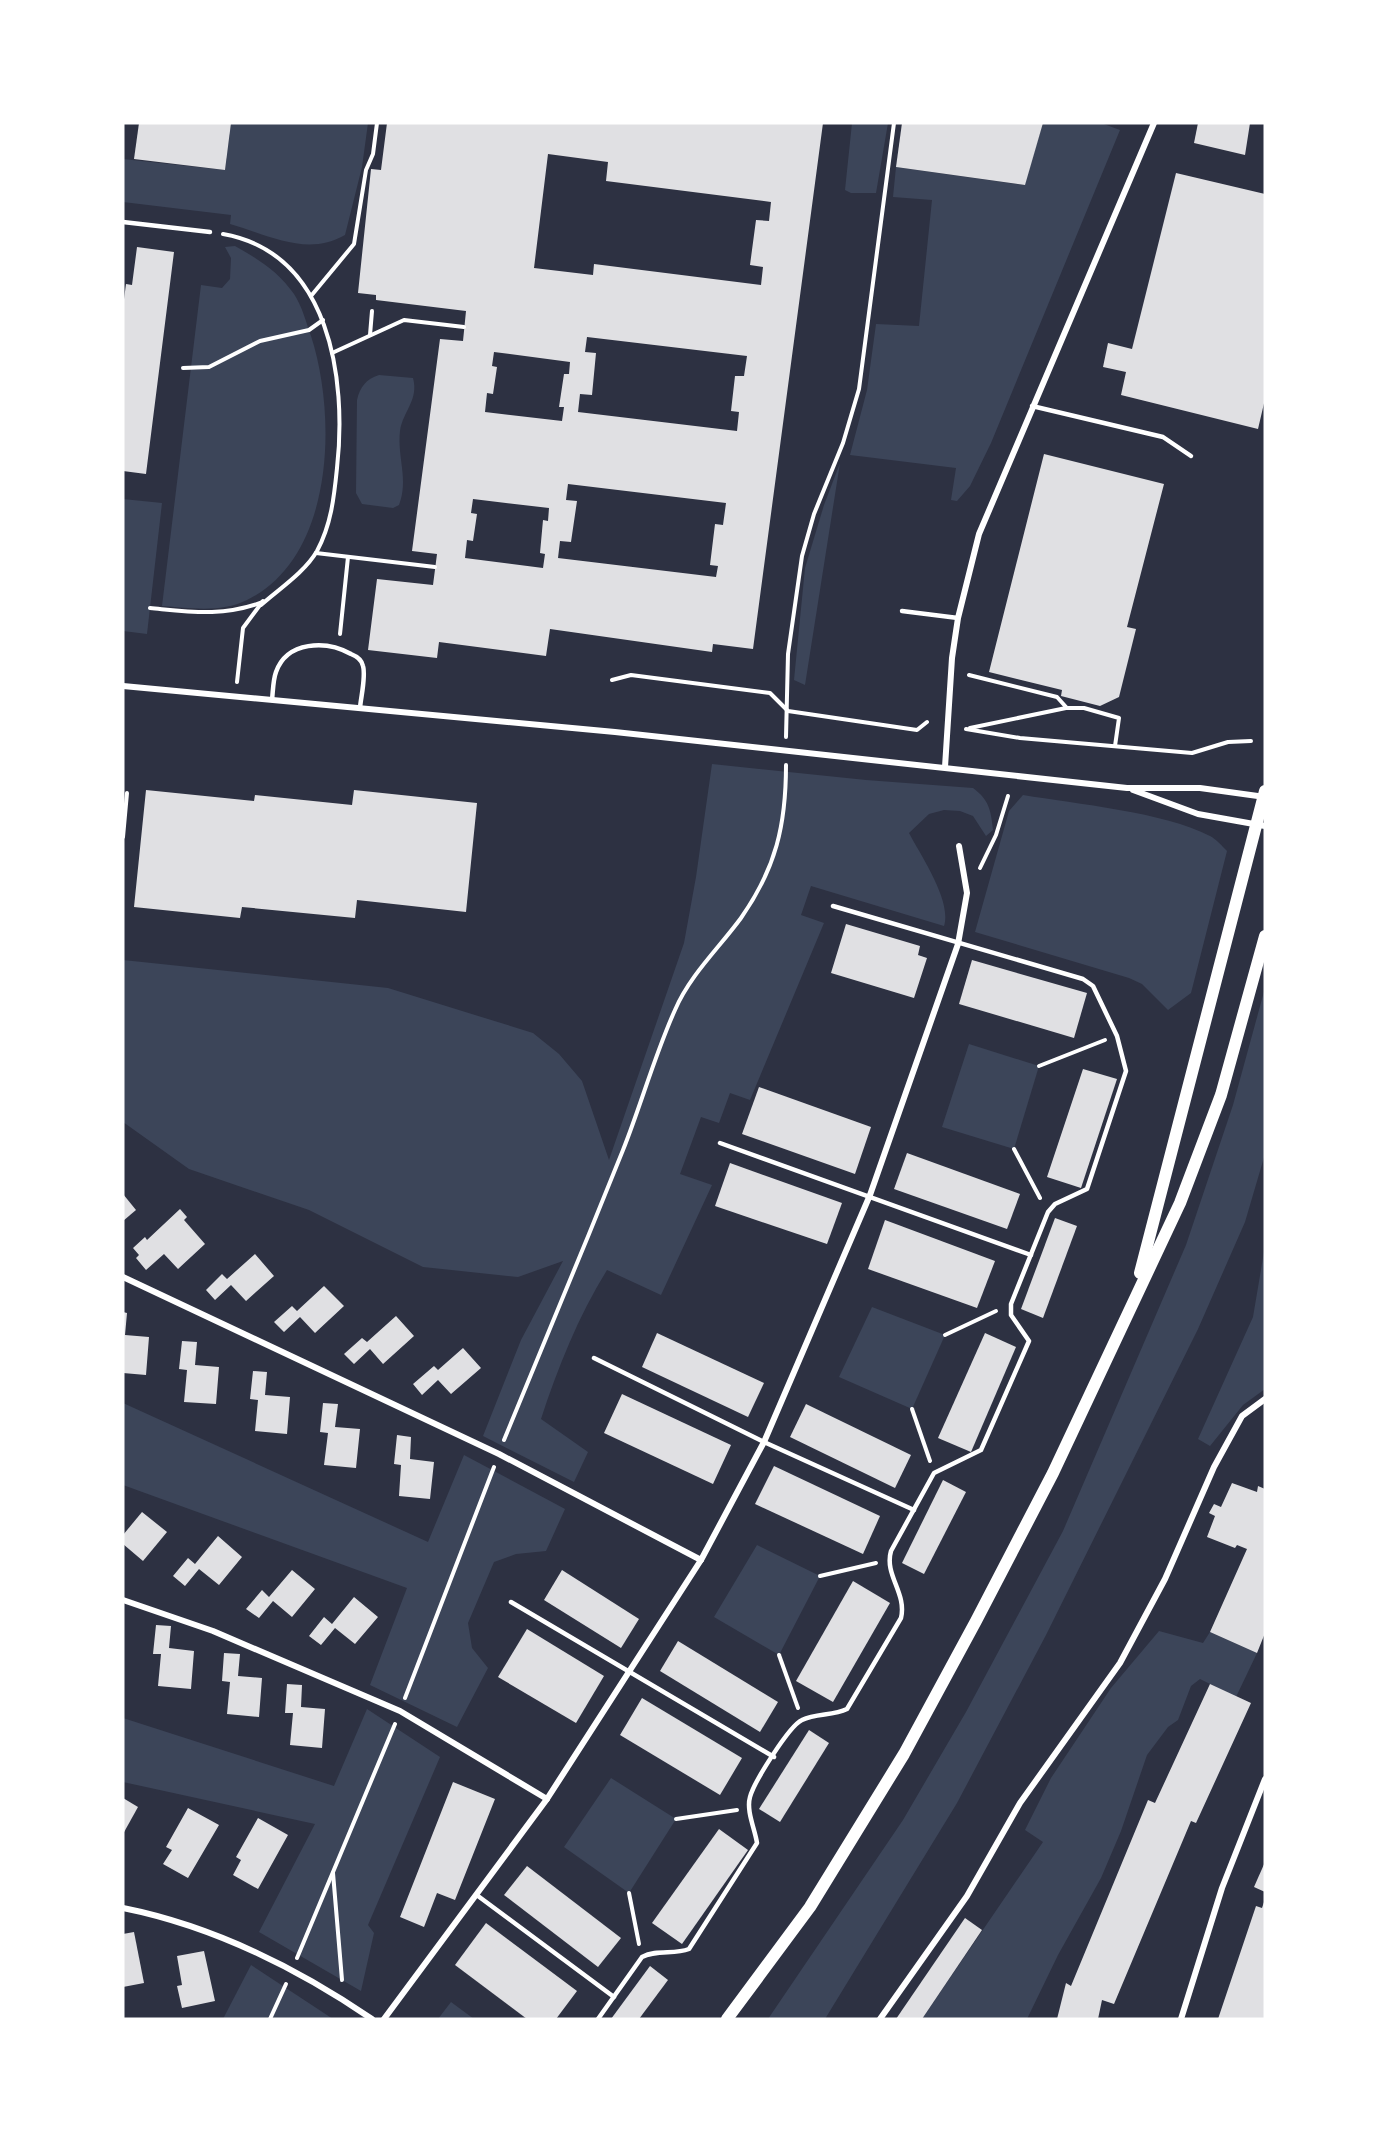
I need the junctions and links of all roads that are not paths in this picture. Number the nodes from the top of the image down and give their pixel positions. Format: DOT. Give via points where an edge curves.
graph roads {
  1 [pos="1154,123"];
  2 [pos="123,222"];
  3 [pos="210,232"];
  4 [pos="1032,406"];
  5 [pos="1191,456"];
  6 [pos="902,611"];
  7 [pos="958,618"];
  8 [pos="123,686"];
  9 [pos="272,700"];
  10 [pos="360,708"];
  11 [pos="945,767"];
  12 [pos="1126,788"];
  13 [pos="1264,795"];
  14 [pos="1261,826"];
  15 [pos="959,846"];
  16 [pos="833,906"];
  17 [pos="1265,936"];
  18 [pos="958,944"];
  19 [pos="720,1143"];
  20 [pos="870,1195"];
  21 [pos="1031,1255"];
  22 [pos="123,1277"];
  23 [pos="1132,1303"];
  24 [pos="594,1358"];
  25 [pos="1265,1399"];
  26 [pos="764,1442"];
  27 [pos="914,1510"];
  28 [pos="701,1560"];
  29 [pos="123,1600"];
  30 [pos="511,1602"];
  31 [pos="630,1672"];
  32 [pos="774,1756"];
  33 [pos="1265,1779"];
  34 [pos="547,1799"];
  35 [pos="478,1896"];
  36 [pos="123,1908"];
  37 [pos="614,1997"];
  38 [pos="372,2019"];
  39 [pos="384,2019"];
  40 [pos="598,2019"];
  41 [pos="727,2019"];
  42 [pos="880,2019"];
  43 [pos="1181,2019"];
  1 -- 4 [label="street"];
  2 -- 3 [label="lane"];
  4 -- 5 [label="lane" via="1163,437"];
  4 -- 7 [label="street" via="979,534"];
  6 -- 7 [label="lane"];
  7 -- 11 [label="street"];
  8 -- 9 [label="street"];
  9 -- 10 [label="street"];
  9 -- 10 [label="lane" via="276,672 297,649 322,644 358,657 363,666"];
  10 -- 11 [label="street"];
  11 -- 12 [label="street"];
  12 -- 13 [label="street" via="1200,788"];
  12 -- 14 [label="street" via="1198,814"];
  13 -- 14 [label="main road"];
  14 -- 23 [label="main road"];
  15 -- 18 [label="street" via="967,893"];
  16 -- 18 [label="lane"];
  17 -- 23 [label="main road" via="1221,1095 1180,1203"];
  18 -- 20 [label="street"];
  18 -- 21 [label="lane" via="1083,979 1093,986 1117,1036 1126,1071 1087,1189 1055,1204 1048,1212"];
  19 -- 20 [label="lane"];
  20 -- 21 [label="lane"];
  20 -- 26 [label="street"];
  21 -- 27 [label="lane" via="1011,1304 1011,1315 1029,1341 981,1450 934,1473"];
  22 -- 28 [label="street" via="499,1454"];
  23 -- 41 [label="main road" via="1053,1473 909,1743 810,1907"];
  24 -- 26 [label="lane"];
  25 -- 42 [label="street" via="1242,1416 1219,1456 1165,1579 1120,1663 1020,1803 967,1896"];
  26 -- 27 [label="lane"];
  26 -- 28 [label="street"];
  27 -- 32 [label="lane" via="888,1561 904,1606 901,1618 847,1709 794,1725"];
  28 -- 31 [label="street"];
  29 -- 34 [label="street" via="213,1630 400,1711"];
  30 -- 31 [label="lane"];
  31 -- 32 [label="lane"];
  31 -- 34 [label="street"];
  32 -- 37 [label="lane" via="750,1797 757,1843 752,1854 689,1948 642,1957"];
  33 -- 43 [label="street" via="1222,1888"];
  34 -- 35 [label="street"];
  35 -- 37 [label="lane"];
  35 -- 39 [label="street"];
  36 -- 38 [label="street" via="239,1943 336,1994"];
  37 -- 40 [label="lane"];
}
